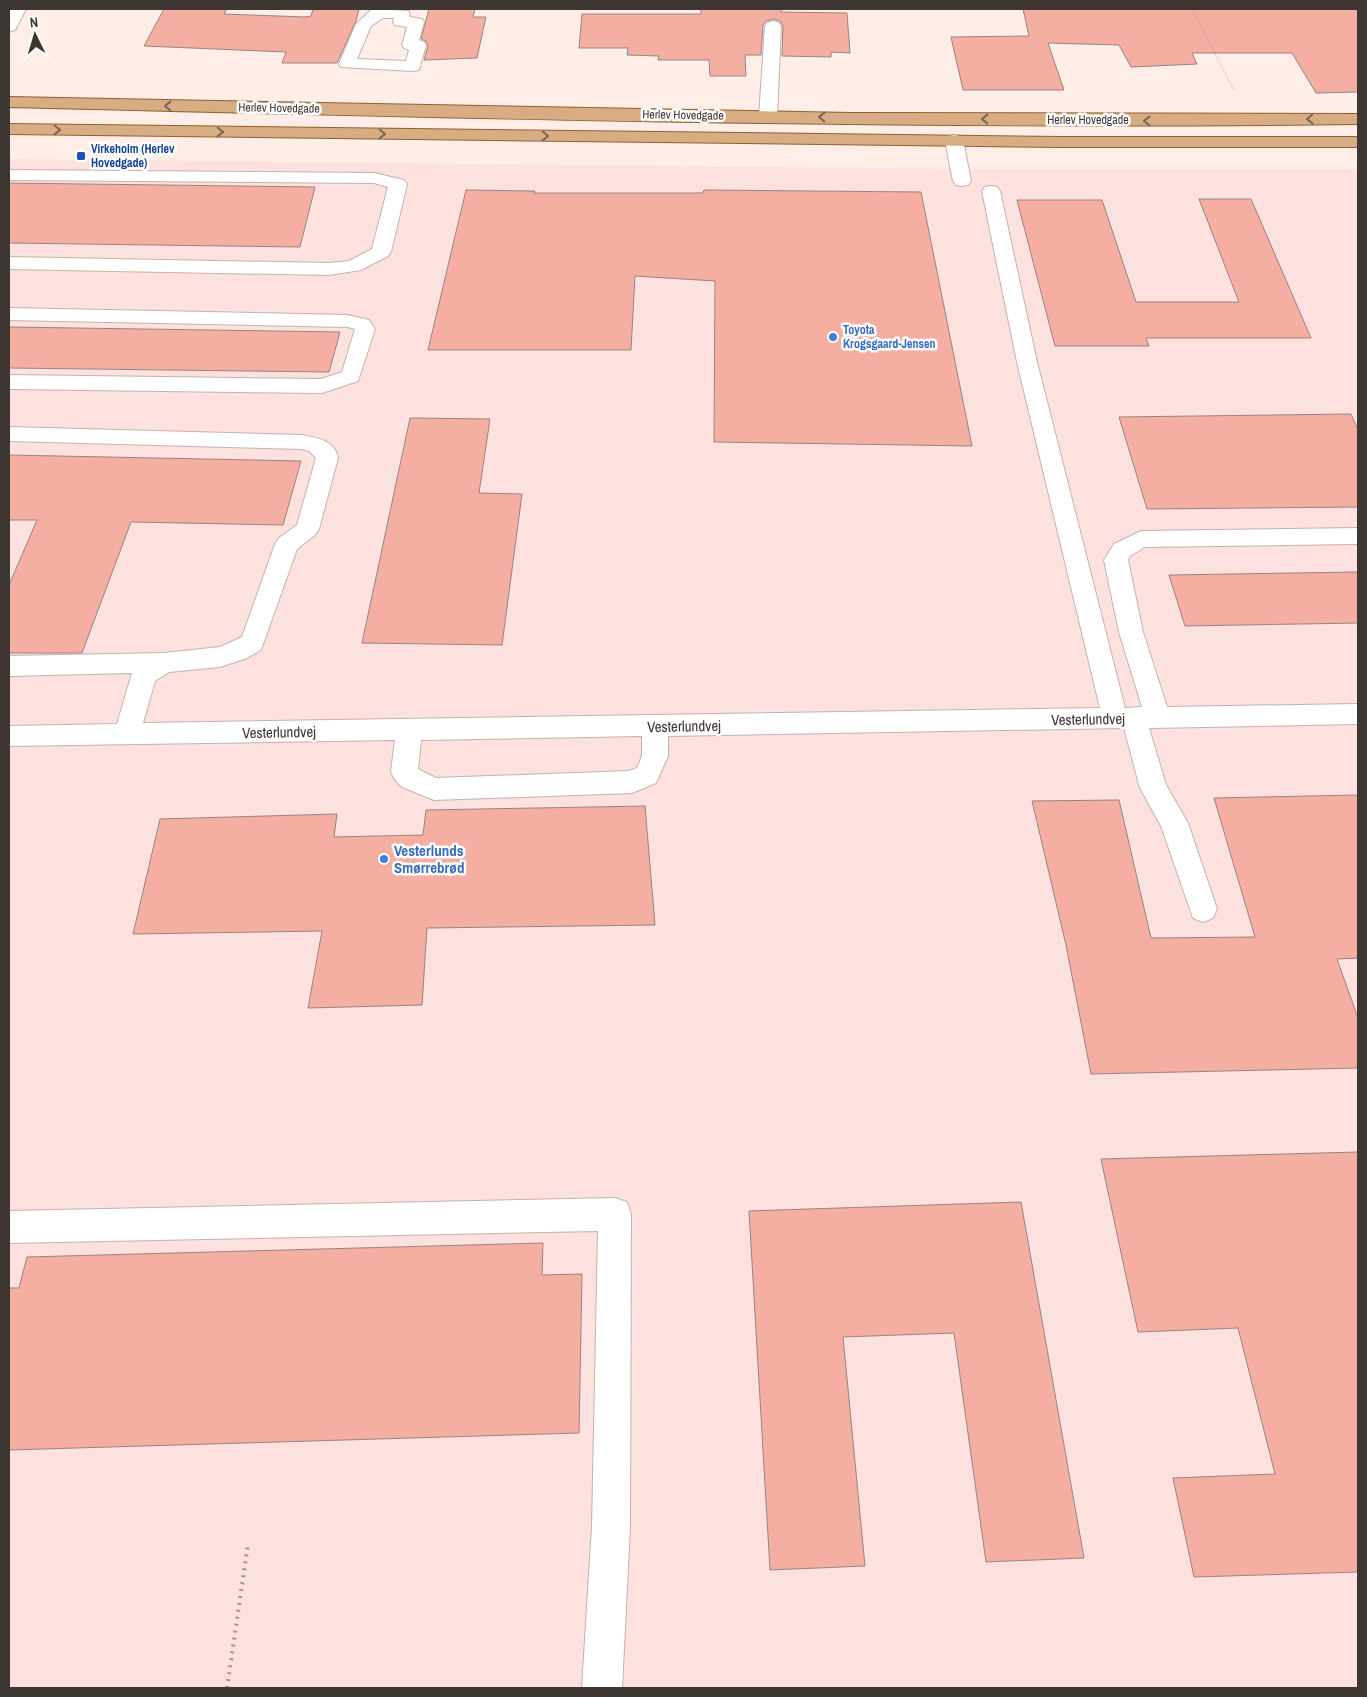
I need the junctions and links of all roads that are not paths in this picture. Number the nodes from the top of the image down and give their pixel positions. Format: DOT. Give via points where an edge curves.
graph roads {
  1 [pos="18,9"];
  2 [pos="379,11"];
  3 [pos="773,26"];
  4 [pos="9,27"];
  5 [pos="9,102"];
  6 [pos="768,117"];
  7 [pos="1358,119"];
  8 [pos="9,129"];
  9 [pos="954,140"];
  10 [pos="1358,142"];
  11 [pos="9,175"];
  12 [pos="962,181"];
  13 [pos="990,191"];
  14 [pos="9,263"];
  15 [pos="9,314"];
  16 [pos="9,382"];
  17 [pos="9,434"];
  18 [pos="1358,536"];
  19 [pos="164,663"];
  20 [pos="9,666"];
  21 [pos="1358,714"];
  22 [pos="1136,719"];
  23 [pos="655,726"];
  24 [pos="408,730"];
  25 [pos="127,734"];
  26 [pos="9,736"];
  27 [pos="1203,909"];
  28 [pos="9,1227"];
  29 [pos="602,1688"];
  1 -- 4 [label="street"];
  2 -- 2 [label="street" via="364,24 347,64 413,66 418,45 410,45 416,22 401,22 403,14"];
  3 -- 6 [label="street"];
  6 -- 5 [label="main road, Herlev Hovedgade, one-way"];
  7 -- 6 [label="main road, Herlev Hovedgade, one-way" via="1106,121"];
  8 -- 9 [label="main road, Herlev Hovedgade, one-way"];
  9 -- 10 [label="main road, Herlev Hovedgade"];
  9 -- 12 [label="street"];
  11 -- 14 [label="street" via="374,178 398,184 382,252 354,266 329,269"];
  13 -- 22 [label="street" via="1027,362"];
  15 -- 16 [label="street" via="347,321 362,324 365,329 352,376 322,386"];
  17 -- 19 [label="street" via="302,442 316,445 326,452 307,529 287,544 252,643 220,657"];
  18 -- 22 [label="street" via="1141,539 1122,550 1116,560 1132,632"];
  19 -- 20 [label="street"];
  19 -- 25 [label="street" via="144,675"];
  21 -- 22 [label="street, Vesterlundvej"];
  22 -- 23 [label="street, Vesterlundvej"];
  22 -- 27 [label="street" via="1153,788 1174,823"];
  23 -- 24 [label="street, Vesterlundvej"];
  23 -- 24 [label="street" via="655,756 647,775 632,782 434,789 411,779 404,772"];
  24 -- 25 [label="street, Vesterlundvej"];
  25 -- 26 [label="street, Vesterlundvej"];
  28 -- 29 [label="street" via="615,1214 611,1528"];
}
